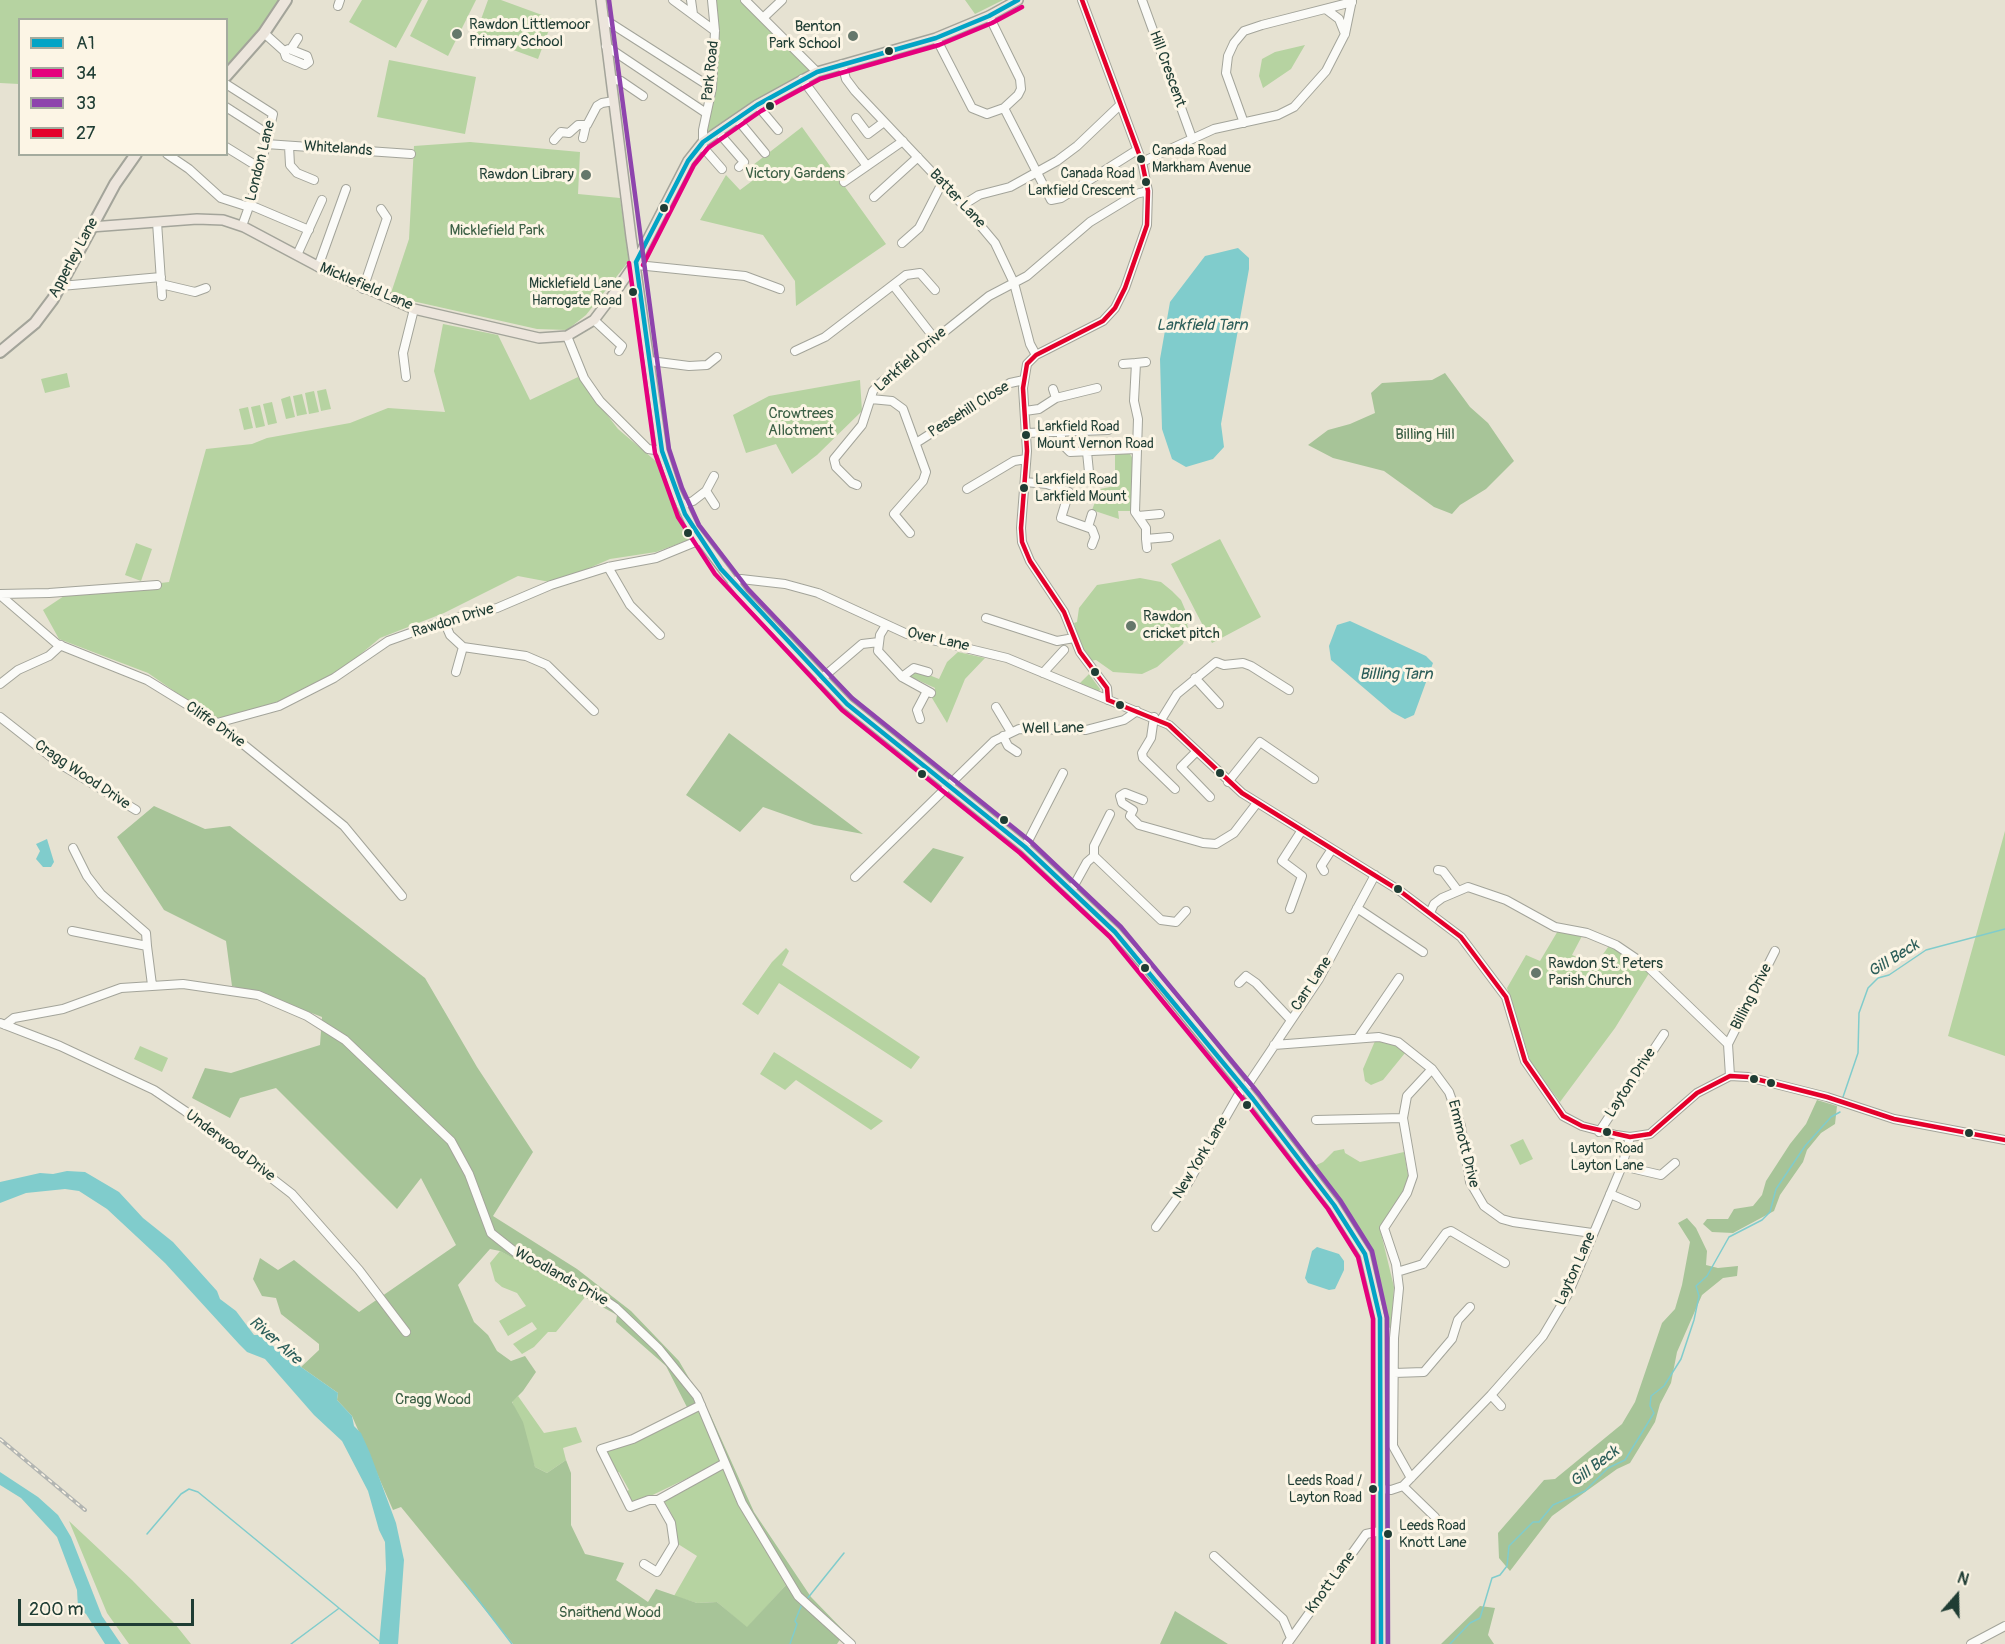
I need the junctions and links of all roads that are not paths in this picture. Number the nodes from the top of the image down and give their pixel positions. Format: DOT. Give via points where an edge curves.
graph roads {
  1 [pos="286,0"];
  2 [pos="601,0"];
  3 [pos="674,0"];
  4 [pos="691,0"];
  5 [pos="712,0"];
  6 [pos="745,0"];
  7 [pos="782,0"];
  8 [pos="1018,0"];
  9 [pos="1082,0"];
  10 [pos="1144,1"];
  11 [pos="1352,1"];
  12 [pos="1327,10"];
  13 [pos="693,14"];
  14 [pos="989,16"];
  15 [pos="763,18"];
  16 [pos="604,20"];
  17 [pos="715,31"];
  18 [pos="264,33"];
  19 [pos="1345,34"];
  20 [pos="298,38"];
  21 [pos="936,38"];
  22 [pos="606,46"];
  23 [pos="842,64"];
  24 [pos="817,72"];
  25 [pos="228,74"];
  26 [pos="802,79"];
  27 [pos="611,80"];
  28 [pos="228,85"];
  29 [pos="712,88"];
  30 [pos="643,96"];
  31 [pos="614,101"];
  32 [pos="757,105"];
  33 [pos="1120,105"];
  34 [pos="228,108"];
  35 [pos="1004,108"];
  36 [pos="706,112"];
  37 [pos="856,118"];
  38 [pos="737,119"];
  39 [pos="884,122"];
  40 [pos="1244,123"];
  41 [pos="586,125"];
  42 [pos="778,130"];
  43 [pos="718,132"];
  44 [pos="268,134"];
  45 [pos="583,138"];
  46 [pos="1192,138"];
  47 [pos="554,140"];
  48 [pos="903,141"];
  49 [pos="266,144"];
  50 [pos="702,144"];
  51 [pos="289,146"];
  52 [pos="228,148"];
  53 [pos="1137,150"];
  54 [pos="765,153"];
  55 [pos="411,154"];
  56 [pos="135,156"];
  57 [pos="169,156"];
  58 [pos="918,157"];
  59 [pos="1142,162"];
  60 [pos="867,166"];
  61 [pos="739,167"];
  62 [pos="260,168"];
  63 [pos="722,169"];
  64 [pos="1036,172"];
  65 [pos="314,180"];
  66 [pos="844,182"];
  67 [pos="942,183"];
  68 [pos="346,189"];
  69 [pos="1148,191"];
  70 [pos="874,197"];
  71 [pos="322,200"];
  72 [pos="963,205"];
  73 [pos="249,206"];
  74 [pos="381,209"];
  75 [pos="158,222"];
  76 [pos="242,226"];
  77 [pos="90,227"];
  78 [pos="104,227"];
  79 [pos="309,230"];
  80 [pos="85,238"];
  81 [pos="902,243"];
  82 [pos="297,255"];
  83 [pos="637,263"];
  84 [pos="318,267"];
  85 [pos="161,280"];
  86 [pos="622,282"];
  87 [pos="1014,283"];
  88 [pos="893,285"];
  89 [pos="61,286"];
  90 [pos="640,287"];
  91 [pos="206,288"];
  92 [pos="363,289"];
  93 [pos="780,289"];
  94 [pos="935,290"];
  95 [pos="162,296"];
  96 [pos="414,309"];
  97 [pos="594,320"];
  98 [pos="567,336"];
  99 [pos="935,339"];
  100 [pos="619,351"];
  101 [pos="795,351"];
  102 [pos="0,352"];
  103 [pos="1036,355"];
  104 [pos="717,357"];
  105 [pos="650,361"];
  106 [pos="1146,362"];
  107 [pos="1136,363"];
  108 [pos="1123,364"];
  109 [pos="406,377"];
  110 [pos="1024,380"];
  111 [pos="1097,388"];
  112 [pos="1053,389"];
  113 [pos="1056,398"];
  114 [pos="871,399"];
  115 [pos="1025,411"];
  116 [pos="1108,430"];
  117 [pos="1026,433"];
  118 [pos="1061,433"];
  119 [pos="916,443"];
  120 [pos="1136,449"];
  121 [pos="662,451"];
  122 [pos="1087,452"];
  123 [pos="1026,459"];
  124 [pos="1089,472"];
  125 [pos="714,476"];
  126 [pos="1024,482"];
  127 [pos="857,485"];
  128 [pos="967,489"];
  129 [pos="706,491"];
  130 [pos="681,505"];
  131 [pos="715,506"];
  132 [pos="1092,514"];
  133 [pos="1160,514"];
  134 [pos="1138,516"];
  135 [pos="1088,527"];
  136 [pos="910,533"];
  137 [pos="1169,537"];
  138 [pos="1146,539"];
  139 [pos="700,540"];
  140 [pos="1092,545"];
  141 [pos="1146,548"];
  142 [pos="608,567"];
  143 [pos="732,582"];
  144 [pos="157,585"];
  145 [pos="0,594"];
  146 [pos="986,618"];
  147 [pos="444,621"];
  148 [pos="886,625"];
  149 [pos="660,635"];
  150 [pos="1074,638"];
  151 [pos="879,642"];
  152 [pos="61,645"];
  153 [pos="463,647"];
  154 [pos="1064,650"];
  155 [pos="456,672"];
  156 [pos="928,672"];
  157 [pos="1043,673"];
  158 [pos="902,677"];
  159 [pos="1195,678"];
  160 [pos="821,679"];
  161 [pos="0,684"];
  162 [pos="1290,690"];
  163 [pos="1108,700"];
  164 [pos="1219,704"];
  165 [pos="996,707"];
  166 [pos="594,711"];
  167 [pos="1137,711"];
  168 [pos="0,717"];
  169 [pos="920,719"];
  170 [pos="1157,719"];
  171 [pos="217,723"];
  172 [pos="1007,734"];
  173 [pos="1197,751"];
  174 [pos="1017,752"];
  175 [pos="1063,773"];
  176 [pos="1314,779"];
  177 [pos="1228,782"];
  178 [pos="951,786"];
  179 [pos="1175,789"];
  180 [pos="1210,797"];
  181 [pos="1143,800"];
  182 [pos="1257,803"];
  183 [pos="136,810"];
  184 [pos="1110,814"];
  185 [pos="1302,831"];
  186 [pos="1025,847"];
  187 [pos="72,848"];
  188 [pos="1332,849"];
  189 [pos="1094,856"];
  190 [pos="1438,870"];
  191 [pos="1324,871"];
  192 [pos="1375,876"];
  193 [pos="855,877"];
  194 [pos="1072,889"];
  195 [pos="1458,891"];
  196 [pos="402,896"];
  197 [pos="1357,908"];
  198 [pos="1290,909"];
  199 [pos="1186,911"];
  200 [pos="1430,913"];
  201 [pos="72,931"];
  202 [pos="147,946"];
  203 [pos="1775,951"];
  204 [pos="1423,952"];
  205 [pos="1399,978"];
  206 [pos="1239,982"];
  207 [pos="152,985"];
  208 [pos="1290,1019"];
  209 [pos="3,1024"];
  210 [pos="1664,1034"];
  211 [pos="1358,1038"];
  212 [pos="1728,1044"];
  213 [pos="1274,1045"];
  214 [pos="1432,1069"];
  215 [pos="1730,1076"];
  216 [pos="1244,1088"];
  217 [pos="1404,1118"];
  218 [pos="1316,1120"];
  219 [pos="1599,1132"];
  220 [pos="1630,1137"];
  221 [pos="2005,1140"];
  222 [pos="1675,1163"];
  223 [pos="1622,1166"];
  224 [pos="1610,1194"];
  225 [pos="1636,1205"];
  226 [pos="1156,1227"];
  227 [pos="1592,1233"];
  228 [pos="1505,1263"];
  229 [pos="1397,1272"];
  230 [pos="1470,1307"];
  231 [pos="406,1332"];
  232 [pos="1394,1373"];
  233 [pos="1491,1395"];
  234 [pos="701,1405"];
  235 [pos="1501,1406"];
  236 [pos="725,1463"];
  237 [pos="1411,1478"];
  238 [pos="1403,1486"];
  239 [pos="1381,1489"];
  240 [pos="658,1500"];
  241 [pos="1435,1517"];
  242 [pos="1380,1531"];
  243 [pos="1214,1556"];
  244 [pos="644,1564"];
  245 [pos="1283,1619"];
  246 [pos="1303,1622"];
  247 [pos="2005,1626"];
  248 [pos="1289,1641"];
  249 [pos="851,1644"];
  250 [pos="1381,1644"];
  251 [pos="1971,1644"];
  1 -- 18 [label="highway"];
  2 -- 16 [label="main road"];
  3 -- 13 [label="street"];
  4 -- 13 [label="street"];
  5 -- 17 [label="street, Park Road"];
  6 -- 15 [label="street"];
  7 -- 15 [label="street"];
  8 -- 14 [label="main road"];
  9 -- 33 [label="street"];
  10 -- 46 [label="street, Hill Crescent"];
  11 -- 12 [label="street"];
  11 -- 19 [label="street"];
  12 -- 19 [label="street" via="1339,19"];
  12 -- 40 [label="street" via="1262,25 1244,32 1233,43 1226,73"];
  13 -- 17 [label="street"];
  14 -- 21 [label="main road"];
  14 -- 35 [label="street" via="1020,79 1018,95"];
  15 -- 24 [label="street"];
  16 -- 22 [label="main road"];
  16 -- 29 [label="street"];
  17 -- 29 [label="street, Park Road"];
  18 -- 20 [label="street" via="288,50"];
  18 -- 25 [label="highway"];
  19 -- 40 [label="street" via="1326,70 1302,100 1278,115"];
  21 -- 23 [label="main road"];
  21 -- 35 [label="street" via="972,108 987,114"];
  22 -- 27 [label="main road"];
  22 -- 36 [label="street"];
  23 -- 24 [label="main road"];
  23 -- 39 [label="street, Batter Lane" via="846,79"];
  24 -- 26 [label="main road"];
  26 -- 32 [label="main road"];
  26 -- 60 [label="street"];
  27 -- 30 [label="street" via="621,81"];
  27 -- 31 [label="main road"];
  28 -- 44 [label="street, London Lane" via="273,114"];
  29 -- 36 [label="street, Park Road"];
  31 -- 41 [label="street" via="597,106"];
  31 -- 83 [label="main road"];
  32 -- 38 [label="main road"];
  32 -- 42 [label="street"];
  33 -- 53 [label="street"];
  33 -- 64 [label="street" via="1077,146"];
  34 -- 44 [label="street"];
  35 -- 64 [label="street"];
  36 -- 50 [label="street, Park Road"];
  37 -- 39 [label="street" via="868,134"];
  38 -- 43 [label="main road"];
  38 -- 54 [label="street"];
  39 -- 48 [label="street, Batter Lane"];
  40 -- 46 [label="street"];
  41 -- 45 [label="street"];
  41 -- 47 [label="street" via="578,125 569,133 561,132"];
  43 -- 50 [label="main road"];
  43 -- 61 [label="street" via="744,162"];
  44 -- 49 [label="street, London Lane"];
  46 -- 59 [label="street"];
  48 -- 58 [label="street, Batter Lane"];
  48 -- 60 [label="street"];
  49 -- 51 [label="street, Whitelands"];
  49 -- 62 [label="street, London Lane"];
  50 -- 63 [label="street"];
  50 -- 83 [label="main road, Micklefield Lane" via="681,173"];
  51 -- 55 [label="street, Whitelands"];
  51 -- 65 [label="street" via="290,165 297,173"];
  52 -- 62 [label="street"];
  53 -- 59 [label="street"];
  53 -- 64 [label="street" via="1054,201"];
  56 -- 77 [label="highway, Apperley Lane"];
  57 -- 73 [label="street" via="221,198"];
  58 -- 67 [label="street, Batter Lane"];
  58 -- 70 [label="street"];
  59 -- 69 [label="street"];
  60 -- 66 [label="street"];
  62 -- 73 [label="street, London Lane"];
  64 -- 72 [label="street" via="1010,187 971,198"];
  67 -- 72 [label="street, Batter Lane"];
  67 -- 81 [label="street" via="919,228"];
  68 -- 84 [label="street"];
  69 -- 87 [label="street, Larkfield Drive" via="1136,194 1090,222"];
  69 -- 103 [label="street" via="1147,225 1115,308 1093,328"];
  71 -- 79 [label="street"];
  72 -- 87 [label="street, Batter Lane" via="995,243"];
  73 -- 76 [label="street, London Lane"];
  73 -- 79 [label="street"];
  74 -- 92 [label="street" via="387,218"];
  75 -- 76 [label="main road, Micklefield Lane" via="210,219"];
  75 -- 78 [label="main road, Micklefield Lane"];
  75 -- 85 [label="street"];
  76 -- 82 [label="main road, Micklefield Lane"];
  77 -- 78 [label="main road, Micklefield Lane"];
  77 -- 80 [label="highway, Apperley Lane"];
  78 -- 80 [label="main road, Micklefield Lane"];
  79 -- 82 [label="street"];
  80 -- 89 [label="highway, Apperley Lane"];
  82 -- 84 [label="main road, Micklefield Lane"];
  83 -- 86 [label="main road, Micklefield Lane"];
  83 -- 90 [label="main road"];
  83 -- 93 [label="street" via="745,276"];
  84 -- 92 [label="main road, Micklefield Lane"];
  85 -- 89 [label="street"];
  85 -- 91 [label="street" via="195,292"];
  85 -- 95 [label="street"];
  86 -- 90 [label="main road"];
  86 -- 97 [label="main road, Micklefield Lane"];
  87 -- 99 [label="street, Larkfield Drive" via="989,296"];
  87 -- 103 [label="street, Batter Lane"];
  88 -- 94 [label="street" via="906,275 920,273"];
  88 -- 99 [label="street"];
  88 -- 101 [label="street" via="825,336"];
  89 -- 102 [label="highway, Apperley Lane" via="35,323"];
  90 -- 105 [label="main road"];
  92 -- 96 [label="main road, Micklefield Lane"];
  96 -- 98 [label="main road, Micklefield Lane" via="539,338"];
  96 -- 109 [label="street" via="403,353"];
  97 -- 98 [label="main road, Micklefield Lane"];
  97 -- 100 [label="street" via="622,346"];
  98 -- 121 [label="street" via="584,378 600,401 648,449"];
  99 -- 114 [label="street, Larkfield Drive" via="878,385"];
  103 -- 110 [label="street" via="1027,364"];
  104 -- 105 [label="street" via="707,365"];
  105 -- 121 [label="main road"];
  106 -- 107 [label="street"];
  107 -- 108 [label="street"];
  107 -- 120 [label="street"];
  110 -- 115 [label="street"];
  110 -- 119 [label="street, Peasehill Close" via="1010,382"];
  111 -- 113 [label="street"];
  112 -- 113 [label="street"];
  113 -- 115 [label="street" via="1039,409"];
  114 -- 119 [label="street" via="899,405"];
  114 -- 127 [label="street, Larkfield Drive" via="862,425 834,459 836,467"];
  115 -- 117 [label="street"];
  116 -- 118 [label="street"];
  117 -- 118 [label="street"];
  117 -- 123 [label="street"];
  118 -- 122 [label="street" via="1064,448"];
  119 -- 136 [label="street" via="926,477 894,514"];
  120 -- 122 [label="street"];
  120 -- 134 [label="street"];
  121 -- 130 [label="main road"];
  122 -- 124 [label="street"];
  123 -- 126 [label="street"];
  123 -- 128 [label="street" via="1014,461"];
  125 -- 129 [label="street"];
  126 -- 135 [label="street" via="1047,484 1069,492 1061,518"];
  126 -- 150 [label="street" via="1023,546 1064,612"];
  129 -- 130 [label="street"];
  129 -- 131 [label="street"];
  130 -- 139 [label="main road"];
  132 -- 135 [label="street"];
  133 -- 134 [label="street"];
  134 -- 138 [label="street" via="1146,528"];
  135 -- 140 [label="street" via="1095,537"];
  137 -- 138 [label="street"];
  138 -- 141 [label="street"];
  139 -- 142 [label="street, Rawdon Drive" via="656,558"];
  139 -- 143 [label="main road"];
  142 -- 147 [label="street, Rawdon Drive" via="496,608"];
  142 -- 149 [label="street" via="630,605"];
  143 -- 148 [label="street, Over Lane" via="741,579 774,583 818,593"];
  143 -- 160 [label="main road"];
  144 -- 145 [label="street"];
  145 -- 152 [label="street, Cliffe Drive"];
  146 -- 150 [label="street" via="1051,640"];
  147 -- 153 [label="street" via="450,635"];
  147 -- 171 [label="street, Rawdon Drive" via="388,641 334,678 279,706"];
  148 -- 151 [label="street"];
  148 -- 157 [label="street, Over Lane" via="931,642 982,651"];
  150 -- 163 [label="street" via="1107,688"];
  151 -- 158 [label="street" via="878,651"];
  151 -- 160 [label="street" via="862,644"];
  152 -- 161 [label="street"];
  152 -- 171 [label="street, Cliffe Drive" via="147,680"];
  153 -- 155 [label="street"];
  153 -- 166 [label="street" via="526,656 547,666"];
  154 -- 157 [label="street"];
  156 -- 158 [label="street" via="914,668"];
  157 -- 163 [label="street, Over Lane"];
  158 -- 169 [label="street" via="929,692 917,710"];
  159 -- 162 [label="street" via="1216,662 1243,663"];
  159 -- 164 [label="street"];
  159 -- 170 [label="street"];
  160 -- 178 [label="main road" via="876,730"];
  163 -- 167 [label="street, Over Lane"];
  165 -- 172 [label="street"];
  167 -- 170 [label="street, Over Lane"];
  167 -- 172 [label="street, Well Lane" via="1130,718 1086,730 1019,729"];
  168 -- 183 [label="street, Cragg Wood Drive" via="60,764"];
  170 -- 173 [label="street"];
  170 -- 179 [label="street" via="1143,758"];
  171 -- 196 [label="street, Cliffe Drive" via="344,826"];
  172 -- 174 [label="street" via="1008,746"];
  172 -- 178 [label="street, Well Lane" via="980,754"];
  173 -- 177 [label="street"];
  173 -- 180 [label="street" via="1181,767"];
  175 -- 186 [label="street"];
  176 -- 177 [label="street" via="1260,742"];
  177 -- 182 [label="street"];
  178 -- 186 [label="main road"];
  178 -- 193 [label="street, Well Lane"];
  181 -- 182 [label="street" via="1125,793 1120,801 1133,810 1127,816 1144,827 1216,844 1234,833"];
  182 -- 185 [label="street"];
  184 -- 189 [label="street" via="1094,846"];
  185 -- 188 [label="street"];
  185 -- 198 [label="street" via="1282,861 1302,876"];
  186 -- 194 [label="main road"];
  187 -- 202 [label="street" via="101,894 146,933"];
  188 -- 191 [label="street" via="1321,866"];
  188 -- 192 [label="street"];
  189 -- 194 [label="street"];
  189 -- 199 [label="street" via="1161,920 1172,923"];
  190 -- 195 [label="street"];
  192 -- 197 [label="street, Carr Lane"];
  192 -- 200 [label="street"];
  194 -- 216 [label="main road" via="1149,970"];
  195 -- 200 [label="street" via="1434,904"];
  195 -- 212 [label="street" via="1468,887 1481,889 1555,927 1587,933 1616,945 1647,966"];
  197 -- 204 [label="street"];
  197 -- 208 [label="street, Carr Lane" via="1318,979"];
  200 -- 219 [label="street" via="1461,937 1500,986 1525,1061 1563,1116"];
  201 -- 202 [label="street"];
  202 -- 207 [label="street"];
  203 -- 212 [label="street, Billing Drive"];
  205 -- 211 [label="street"];
  206 -- 208 [label="street" via="1246,976 1256,983"];
  207 -- 209 [label="street, Woodlands Drive" via="121,988 63,1009 14,1018"];
  207 -- 234 [label="street, Woodlands Drive" via="183,984 258,995 307,1016 345,1040 451,1141 469,1174 491,1233 515,1251 615,1307 659,1349"];
  208 -- 213 [label="street, Carr Lane"];
  209 -- 231 [label="street, Underwood Drive" via="154,1090 209,1130 292,1194 359,1270"];
  210 -- 219 [label="street, Layton Drive"];
  211 -- 213 [label="street, Emmott Drive"];
  211 -- 214 [label="street, Emmott Drive" via="1393,1040"];
  212 -- 215 [label="street"];
  213 -- 216 [label="street, Carr Lane"];
  214 -- 217 [label="street" via="1407,1096"];
  214 -- 227 [label="street, Emmott Drive" via="1454,1102 1470,1182 1484,1206 1513,1222"];
  215 -- 220 [label="street" via="1697,1093 1656,1131"];
  215 -- 221 [label="street" via="1770,1081 1894,1119"];
  216 -- 226 [label="street, New York Lane"];
  216 -- 239 [label="main road" via="1341,1214 1369,1265 1380,1318"];
  217 -- 218 [label="street"];
  217 -- 229 [label="street" via="1413,1176 1407,1193 1384,1228"];
  219 -- 220 [label="street"];
  220 -- 223 [label="street, Layton Lane"];
  222 -- 223 [label="street" via="1661,1175"];
  223 -- 224 [label="street, Layton Lane"];
  224 -- 225 [label="street"];
  224 -- 227 [label="street, Layton Lane"];
  227 -- 233 [label="street, Layton Lane" via="1568,1294 1543,1336"];
  228 -- 229 [label="street" via="1451,1231 1423,1264"];
  229 -- 232 [label="street"];
  230 -- 232 [label="street" via="1458,1320 1452,1339 1424,1372"];
  232 -- 237 [label="street" via="1393,1446"];
  233 -- 235 [label="street"];
  233 -- 237 [label="street, Layton Lane"];
  234 -- 236 [label="street, Woodlands Drive"];
  234 -- 240 [label="street" via="633,1439 602,1449 627,1504 634,1508"];
  236 -- 240 [label="street"];
  236 -- 249 [label="street, Woodlands Drive" via="742,1503 804,1602"];
  237 -- 238 [label="street, Layton Lane"];
  238 -- 239 [label="street"];
  238 -- 241 [label="street"];
  239 -- 242 [label="main road"];
  240 -- 244 [label="street" via="671,1523 674,1544 657,1572"];
  242 -- 246 [label="street, Knott Lane" via="1366,1534"];
  242 -- 250 [label="main road"];
  243 -- 245 [label="street"];
  245 -- 246 [label="street"];
  245 -- 248 [label="street"];
  246 -- 248 [label="street, Knott Lane"];
  247 -- 251 [label="street"];
}
